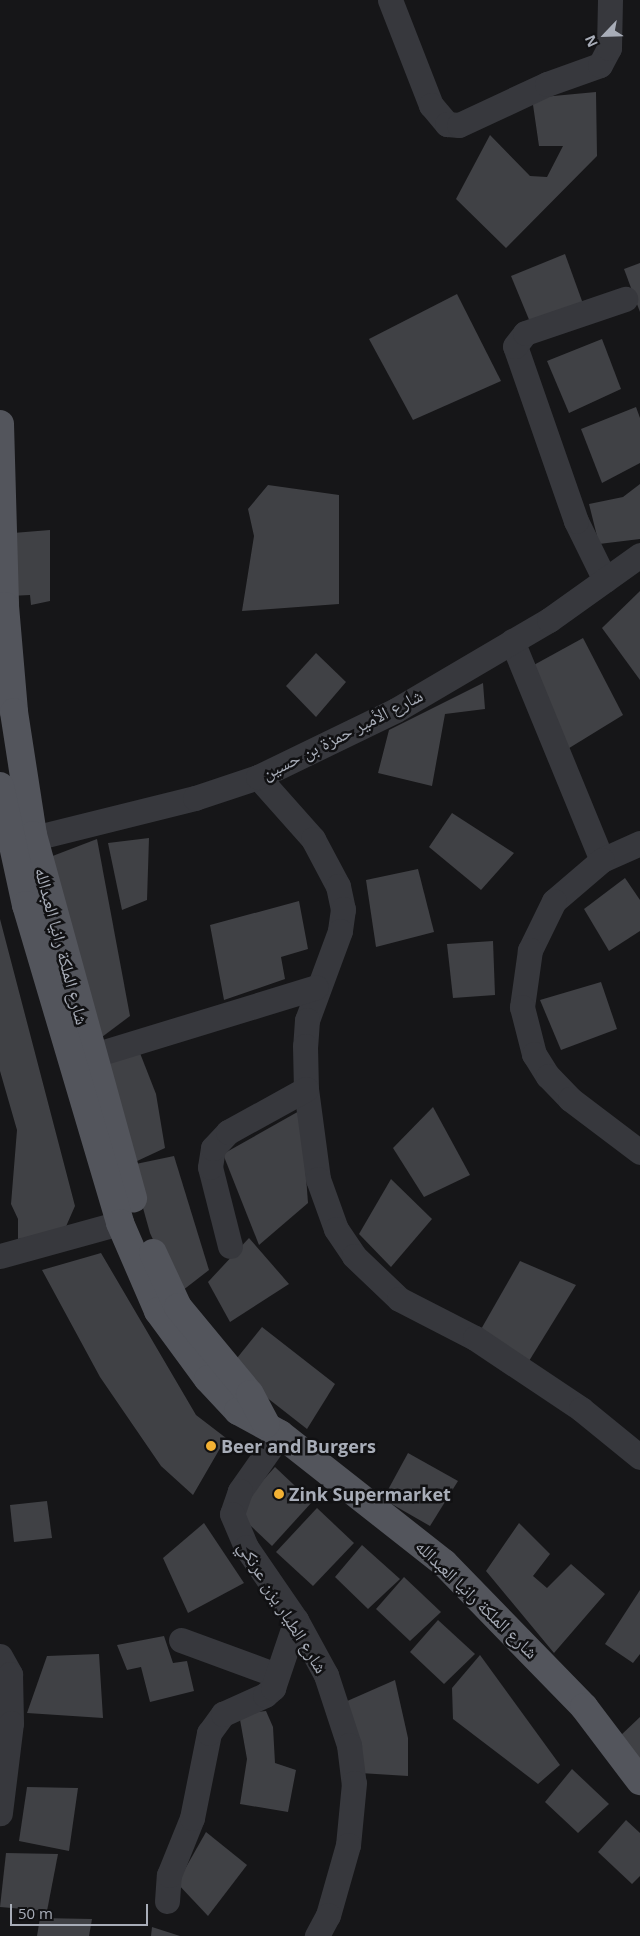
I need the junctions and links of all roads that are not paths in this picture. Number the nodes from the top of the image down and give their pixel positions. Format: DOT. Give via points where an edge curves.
graph roads {
  1 [pos="390,0"];
  2 [pos="610,0"];
  3 [pos="625,299"];
  4 [pos="0,424"];
  5 [pos="640,555"];
  6 [pos="605,580"];
  7 [pos="512,641"];
  8 [pos="258,777"];
  9 [pos="0,786"];
  10 [pos="15,842"];
  11 [pos="640,843"];
  12 [pos="602,860"];
  13 [pos="316,988"];
  14 [pos="91,1056"];
  15 [pos="306,1089"];
  16 [pos="640,1152"];
  17 [pos="120,1223"];
  18 [pos="230,1246"];
  19 [pos="0,1256"];
  20 [pos="273,1429"];
  21 [pos="640,1457"];
  22 [pos="296,1620"];
  23 [pos="181,1640"];
  24 [pos="0,1656"];
  25 [pos="276,1675"];
  26 [pos="640,1781"];
  27 [pos="0,1813"];
  28 [pos="167,1902"];
  29 [pos="317,1936"];
  1 -- 2 [label="street" via="430,105 447,124 459,124 547,84 600,66 609,48"];
  3 -- 6 [label="street" via="525,332 515,346 579,530"];
  4 -- 10 [label="main road, شارع الملكة رانيا العبدالله" via="6,616 14,712"];
  5 -- 6 [label="street, شارع الأمير حمزة بن حسين"];
  6 -- 7 [label="street, شارع الأمير حمزة بن حسين"];
  7 -- 8 [label="street, شارع الأمير حمزة بن حسين" via="396,710"];
  7 -- 12 [label="street"];
  8 -- 10 [label="street, شارع الأمير حمزة بن حسين" via="195,798"];
  8 -- 13 [label="street" via="313,839 338,886 342,909 340,931"];
  9 -- 10 [label="main road, شارع الملكة رانيا العبدالله"];
  10 -- 14 [label="main road, شارع الملكة رانيا العبدالله"];
  10 -- 17 [label="main road, شارع الملكة رانيا العبدالله" via="26,905"];
  11 -- 12 [label="street"];
  12 -- 16 [label="street" via="554,901 541,923 524,974 522,1007 534,1054 548,1076 570,1099"];
  13 -- 14 [label="street"];
  13 -- 15 [label="street" via="307,1020"];
  14 -- 20 [label="main road, شارع الملكة رانيا العبدالله" via="138,1218 161,1273 178,1307 250,1394"];
  15 -- 18 [label="street" via="228,1132 213,1148 210,1167"];
  15 -- 21 [label="street" via="325,1207 354,1256 399,1299 475,1338 581,1409"];
  17 -- 19 [label="street"];
  17 -- 20 [label="main road, شارع الملكة رانيا العبدالله" via="158,1312 178,1341 238,1411"];
  20 -- 22 [label="street, شارع الطيار يزن عرنكي" via="232,1514 246,1547"];
  20 -- 26 [label="main road, شارع الملكة رانيا العبدالله" via="444,1563 584,1707"];
  22 -- 25 [label="street"];
  22 -- 29 [label="street, شارع الطيار يزن عرنكي" via="338,1702 354,1783 348,1845 328,1916"];
  23 -- 25 [label="street"];
  24 -- 27 [label="street" via="10,1674 10,1713"];
  25 -- 28 [label="street" via="269,1692 230,1710 209,1733 192,1818 169,1876"];
}
